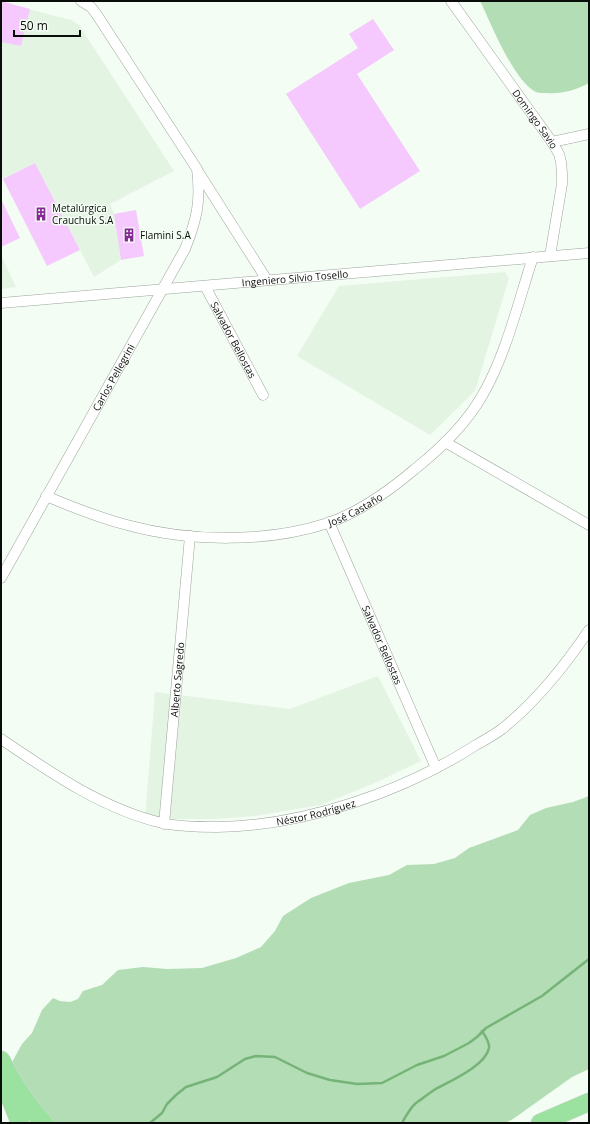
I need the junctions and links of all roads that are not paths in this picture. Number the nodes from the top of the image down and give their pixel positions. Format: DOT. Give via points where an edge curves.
graph roads {
  1 [pos="451,1"];
  2 [pos="87,2"];
  3 [pos="589,134"];
  4 [pos="552,142"];
  5 [pos="197,170"];
  6 [pos="589,253"];
  7 [pos="550,256"];
  8 [pos="533,257"];
  9 [pos="266,280"];
  10 [pos="205,286"];
  11 [pos="162,289"];
  12 [pos="1,303"];
  13 [pos="263,394"];
  14 [pos="445,442"];
  15 [pos="46,496"];
  16 [pos="329,522"];
  17 [pos="589,525"];
  18 [pos="190,536"];
  19 [pos="1,578"];
  20 [pos="589,630"];
  21 [pos="1,738"];
  22 [pos="436,768"];
  23 [pos="164,824"];
  24 [pos="1,1060"];
  25 [pos="1,1074"];
  26 [pos="589,1102"];
  27 [pos="1,1106"];
  28 [pos="555,1118"];
  29 [pos="8,1123"];
  30 [pos="20,1123"];
  31 [pos="44,1123"];
  32 [pos="540,1123"];
  1 -- 4 [label="street, Domingo Savio"];
  2 -- 5 [label="street, Carlos Pellegrini"];
  3 -- 4 [label="street"];
  4 -- 7 [label="street, Domingo Savio" via="559,154 562,184"];
  5 -- 9 [label="street, Carlos Pellegrini"];
  5 -- 11 [label="street, Carlos Pellegrini" via="199,204 196,219 185,249"];
  6 -- 7 [label="street, Ingeniero Silvio Tosello"];
  7 -- 8 [label="street, Ingeniero Silvio Tosello"];
  8 -- 9 [label="street, Ingeniero Silvio Tosello"];
  8 -- 14 [label="street, José Castaño" via="495,372 482,397"];
  9 -- 10 [label="street, Ingeniero Silvio Tosello"];
  10 -- 11 [label="street, Ingeniero Silvio Tosello"];
  10 -- 13 [label="street, Salvador Bellostas"];
  11 -- 12 [label="street, Ingeniero Silvio Tosello"];
  11 -- 15 [label="street, Carlos Pellegrini"];
  14 -- 16 [label="street, José Castaño" via="376,499"];
  14 -- 17 [label="street"];
  15 -- 18 [label="street, José Castaño" via="128,526"];
  15 -- 19 [label="street, Carlos Pellegrini"];
  16 -- 18 [label="street, José Castaño" via="289,532 253,536"];
  16 -- 22 [label="street, Salvador Bellostas"];
  18 -- 23 [label="street, Alberto Sagredo"];
  20 -- 22 [label="street, Néstor Rodríguez" via="554,678 530,704 501,730"];
  21 -- 23 [label="street, Néstor Rodríguez" via="52,773 106,803"];
  22 -- 23 [label="street, Néstor Rodríguez" via="373,795 296,818 226,827"];
  24 -- 31 [label="highway" via="16,1088"];
  25 -- 30 [label="highway"];
  26 -- 28 [label="highway"];
  27 -- 29 [label="highway"];
  28 -- 32 [label="highway"];
}
